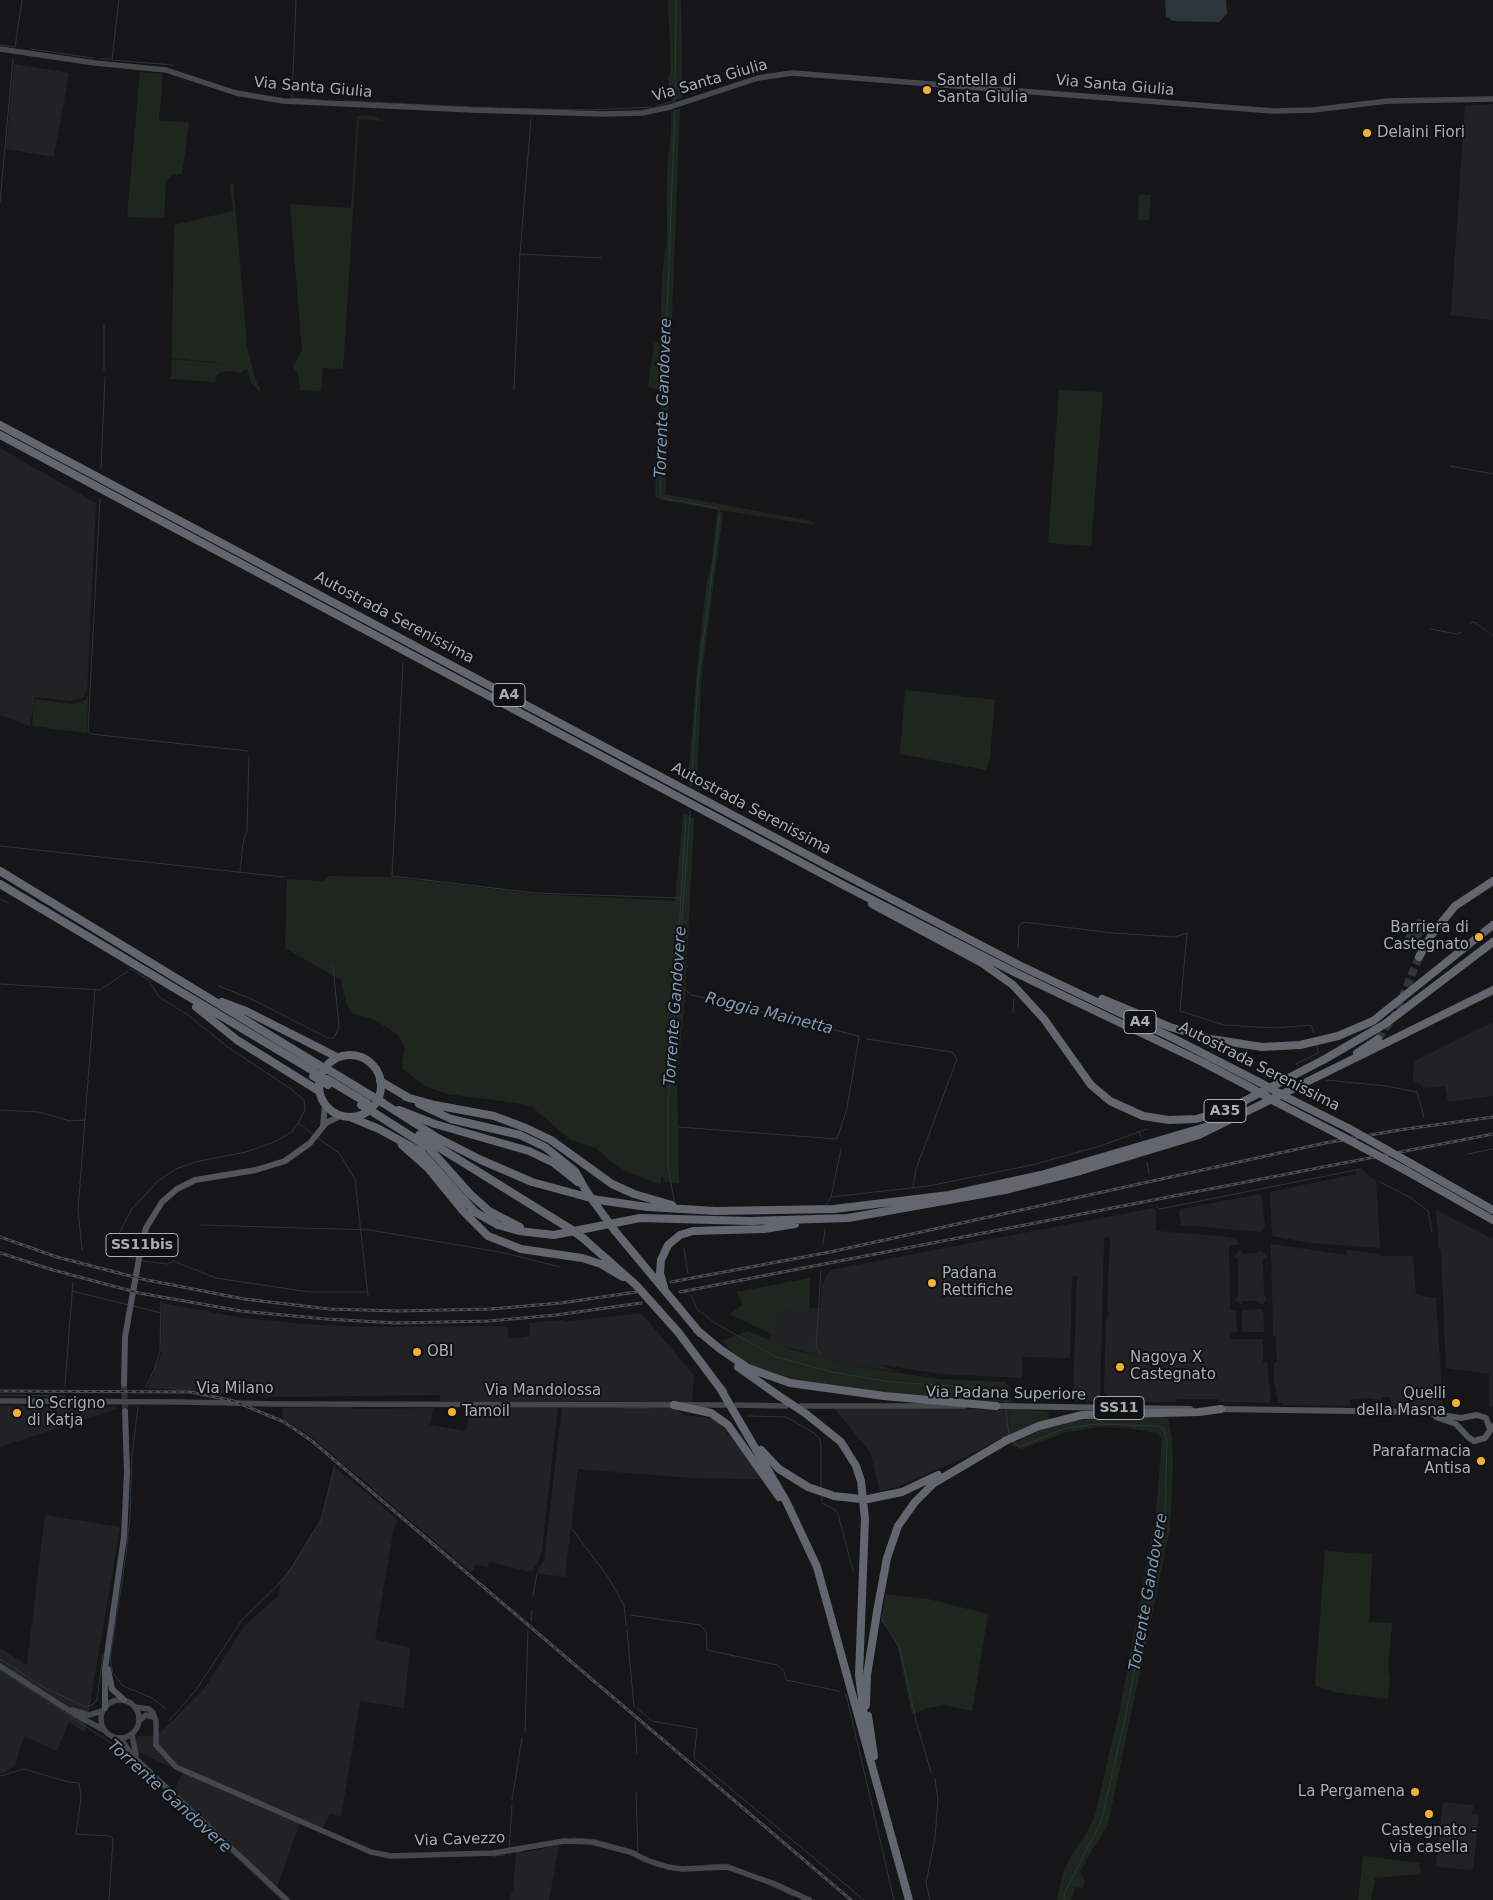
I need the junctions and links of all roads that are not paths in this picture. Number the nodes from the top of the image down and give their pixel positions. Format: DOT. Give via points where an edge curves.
graph roads {
  1 [pos="0,49"];
  2 [pos="1493,99"];
  3 [pos="0,425"];
  4 [pos="0,435"];
  5 [pos="0,871"];
  6 [pos="1493,882"];
  7 [pos="0,884"];
  8 [pos="845,886"];
  9 [pos="1493,926"];
  10 [pos="1493,942"];
  11 [pos="1419,957"];
  12 [pos="1020,964"];
  13 [pos="146,971"];
  14 [pos="1493,990"];
  15 [pos="200,994"];
  16 [pos="1378,1039"];
  17 [pos="337,1058"];
  18 [pos="316,1071"];
  19 [pos="380,1081"];
  20 [pos="319,1091"];
  21 [pos="406,1097"];
  22 [pos="325,1105"];
  23 [pos="379,1109"];
  24 [pos="340,1116"];
  25 [pos="350,1117"];
  26 [pos="323,1127"];
  27 [pos="389,1134"];
  28 [pos="585,1189"];
  29 [pos="1493,1210"];
  30 [pos="716,1211"];
  31 [pos="1493,1220"];
  32 [pos="814,1221"];
  33 [pos="564,1233"];
  34 [pos="636,1285"];
  35 [pos="674,1304"];
  36 [pos="698,1330"];
  37 [pos="124,1384"];
  38 [pos="720,1388"];
  39 [pos="0,1401"];
  40 [pos="360,1403"];
  41 [pos="674,1404"];
  42 [pos="726,1405"];
  43 [pos="736,1405"];
  44 [pos="786,1406"];
  45 [pos="801,1406"];
  46 [pos="996,1406"];
  47 [pos="1221,1409"];
  48 [pos="125,1411"];
  49 [pos="1421,1412"];
  50 [pos="1445,1415"];
  51 [pos="1489,1417"];
  52 [pos="1468,1418"];
  53 [pos="1492,1427"];
  54 [pos="1464,1430"];
  55 [pos="1007,1440"];
  56 [pos="808,1543"];
  57 [pos="107,1658"];
  58 [pos="0,1666"];
  59 [pos="124,1700"];
  60 [pos="135,1707"];
  61 [pos="65,1708"];
  62 [pos="103,1710"];
  63 [pos="155,1718"];
  64 [pos="139,1721"];
  65 [pos="103,1729"];
  66 [pos="132,1735"];
  67 [pos="121,1739"];
  68 [pos="874,1756"];
  69 [pos="139,1761"];
  70 [pos="287,1900"];
  71 [pos="809,1900"];
  72 [pos="909,1900"];
  73 [pos="914,1900"];
  1 -- 2 [label="street, Via Santa Giulia" via="166,70 236,93 283,101 435,109 602,114 642,112 675,105 758,78 792,73 1273,111 1304,111 1388,101"];
  3 -- 12 [label="highway, Autostrada Serenissima / A4" via="834,869"];
  4 -- 8 [label="highway, Autostrada Serenissima / A4"];
  5 -- 15 [label="highway"];
  6 -- 11 [label="highway" via="1462,900 1448,914"];
  7 -- 13 [label="highway"];
  8 -- 10 [label="highway, A35" via="883,911 995,971 1028,1000 1091,1085 1110,1101 1131,1112 1169,1120 1196,1119 1225,1111 1324,1059 1385,1024"];
  8 -- 31 [label="highway, Autostrada Serenissima / A4, bridge" via="1202,1062"];
  9 -- 12 [label="highway" via="1373,1021 1332,1038 1292,1046 1250,1046 1184,1031"];
  12 -- 29 [label="highway, Autostrada Serenissima / A4, bridge" via="1348,1128"];
  13 -- 18 [label="highway"];
  13 -- 20 [label="highway" via="238,1040"];
  14 -- 32 [label="highway" via="1200,1136 1005,1190"];
  15 -- 17 [label="highway" via="246,1012"];
  15 -- 18 [label="highway"];
  16 -- 30 [label="highway" via="1354,1056 1204,1128 1013,1182 904,1202 834,1209"];
  17 -- 19 [label="highway" via="353,1055 368,1060"];
  17 -- 20 [label="highway" via="324,1068 319,1079"];
  18 -- 23 [label="highway"];
  19 -- 21 [label="highway"];
  19 -- 25 [label="highway" via="379,1096 371,1109"];
  20 -- 22 [label="highway"];
  21 -- 28 [label="highway" via="446,1118 520,1135 545,1147 575,1171"];
  21 -- 30 [label="highway" via="508,1121 541,1134 607,1180 634,1194 666,1204"];
  22 -- 24 [label="highway"];
  22 -- 26 [label="main road"];
  23 -- 28 [label="highway" via="529,1150 560,1167"];
  23 -- 30 [label="highway" via="539,1184 598,1200"];
  23 -- 33 [label="highway" via="428,1148 470,1194 502,1220 528,1230"];
  23 -- 34 [label="highway, bridge" via="572,1230"];
  24 -- 25 [label="highway"];
  24 -- 26 [label="main road, SS11bis"];
  25 -- 27 [label="highway"];
  26 -- 37 [label="main road, SS11bis" via="302,1150 285,1161 256,1170 195,1180 173,1192 156,1210 143,1238 129,1312"];
  27 -- 33 [label="highway" via="427,1156 469,1206 491,1222 528,1233"];
  27 -- 34 [label="highway" via="428,1168 488,1236 521,1250 582,1258 601,1264"];
  28 -- 35 [label="highway, bridge"];
  32 -- 33 [label="highway" via="640,1218"];
  32 -- 35 [label="highway" via="775,1228 680,1235 663,1252 660,1266 662,1280"];
  34 -- 38 [label="highway" via="678,1332"];
  35 -- 36 [label="highway"];
  36 -- 46 [label="highway" via="748,1368 790,1383"];
  36 -- 68 [label="highway, bridge" via="728,1360 805,1413 840,1442 856,1466 861,1480 865,1519 859,1675 865,1722"];
  38 -- 55 [label="highway" via="763,1453 784,1473 834,1496 864,1499 902,1492"];
  38 -- 56 [label="highway"];
  39 -- 40 [label="street, Via Milano"];
  40 -- 41 [label="street, Via Mandolossa"];
  41 -- 42 [label="street, Via Mandolossa"];
  41 -- 56 [label="highway" via="711,1413 728,1425"];
  43 -- 44 [label="street"];
  45 -- 46 [label="street, Via Padana Superiore / SS11"];
  46 -- 47 [label="main road, Via Padana Superiore / SS11"];
  47 -- 49 [label="main road, Via Padana Superiore / SS11"];
  47 -- 55 [label="highway" via="1082,1415 1039,1426"];
  48 -- 57 [label="main road" via="124,1537"];
  49 -- 50 [label="main road, Via Padana Superiore / SS11"];
  49 -- 54 [label="main road, Via Padana Superiore / SS11" via="1451,1421"];
  50 -- 52 [label="main road, Via Padana Superiore / SS11"];
  50 -- 54 [label="main road"];
  51 -- 52 [label="main road, Via Padana Superiore / SS11" via="1477,1415"];
  51 -- 53 [label="main road, Via Padana Superiore / SS11"];
  52 -- 54 [label="main road"];
  53 -- 54 [label="main road, Via Padana Superiore / SS11" via="1487,1436 1478,1441 1470,1439"];
  55 -- 68 [label="highway" via="927,1488 902,1518 893,1539 866,1682 866,1708"];
  56 -- 72 [label="highway" via="826,1594"];
  57 -- 59 [label="main road" via="112,1689"];
  57 -- 62 [label="main road"];
  58 -- 61 [label="street"];
  59 -- 60 [label="street"];
  59 -- 62 [label="street" via="114,1701"];
  60 -- 63 [label="street" via="149,1709"];
  60 -- 64 [label="street"];
  61 -- 62 [label="street" via="90,1715"];
  61 -- 65 [label="street"];
  62 -- 65 [label="street" via="100,1721"];
  63 -- 64 [label="street" via="146,1715"];
  63 -- 71 [label="street, Via Cavezzo" via="156,1745 176,1767 378,1854 494,1853 564,1841 592,1842 668,1867 727,1867"];
  64 -- 66 [label="street"];
  65 -- 67 [label="street" via="112,1737"];
  66 -- 67 [label="street"];
  66 -- 69 [label="street"];
  67 -- 69 [label="street"];
  68 -- 73 [label="highway"];
  69 -- 70 [label="street"];
}
